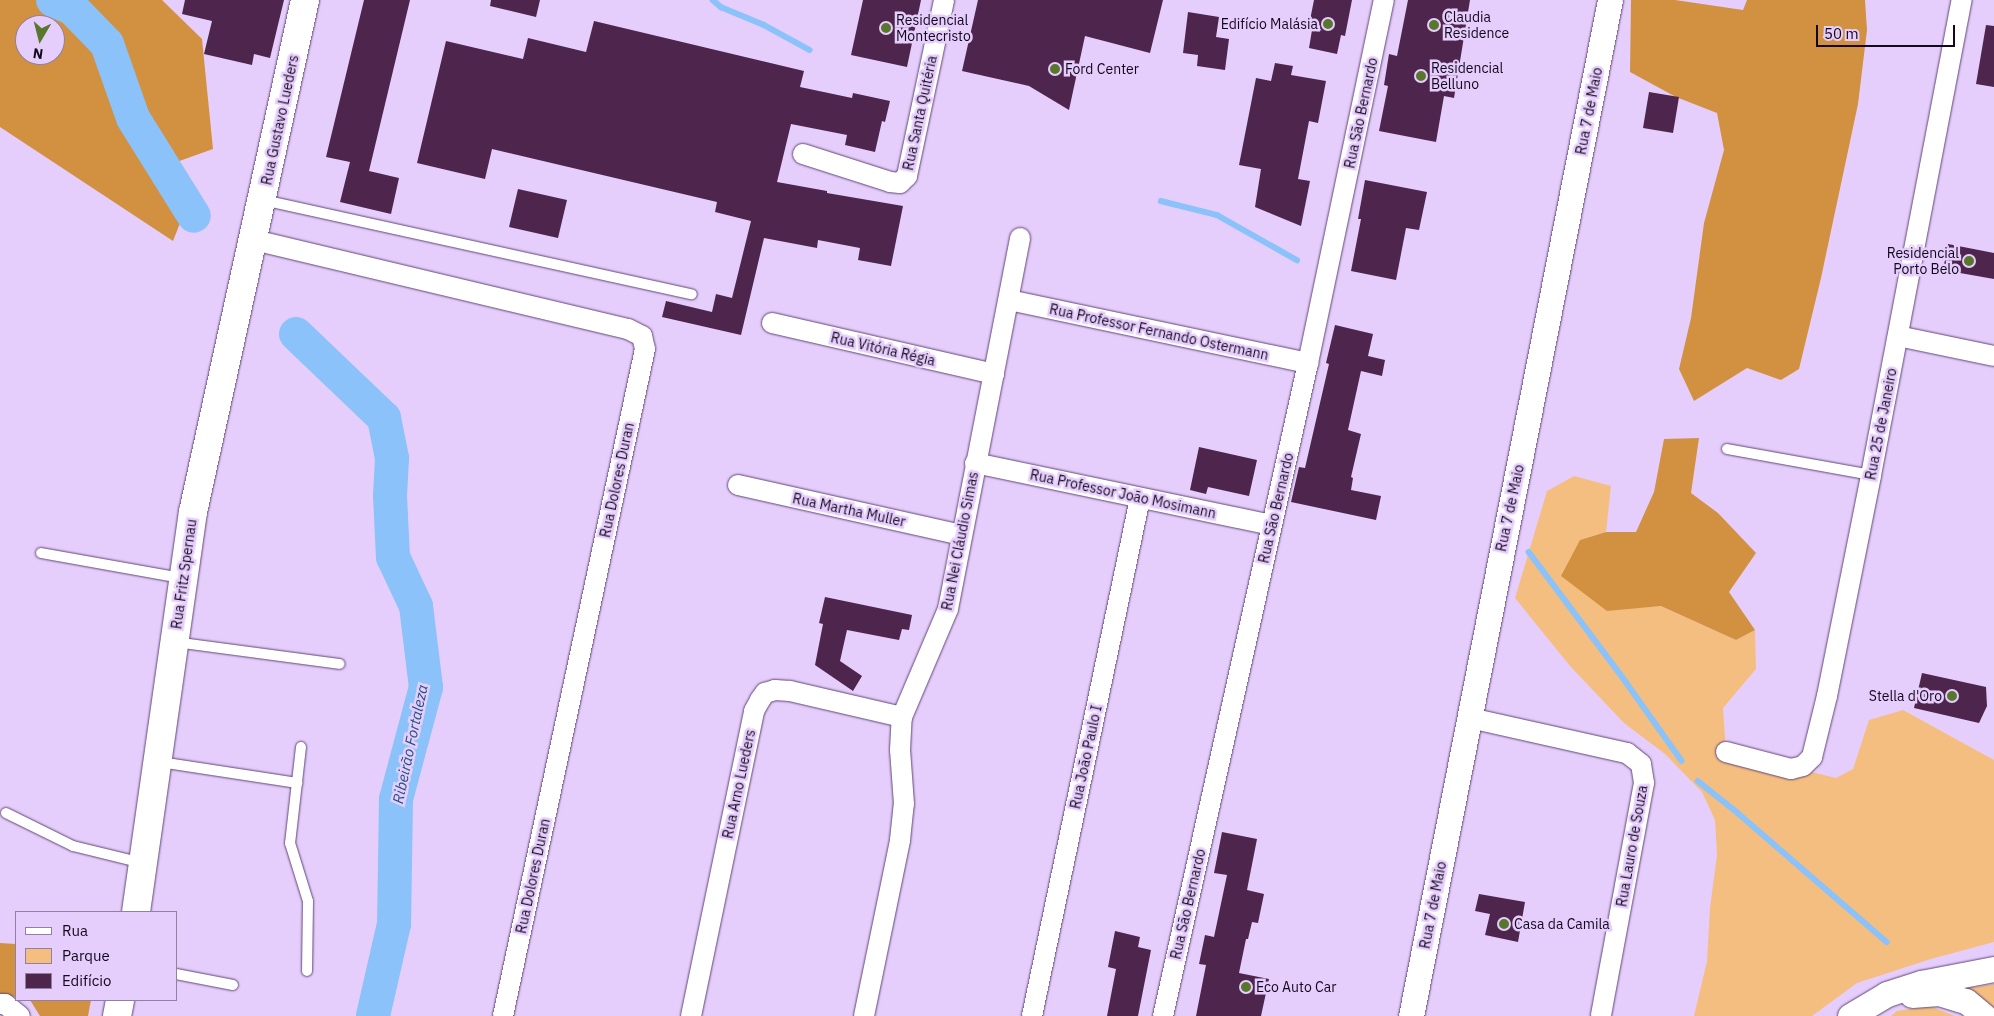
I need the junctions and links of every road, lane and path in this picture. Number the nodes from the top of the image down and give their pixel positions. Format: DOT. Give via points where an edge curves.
graph roads {
  1 [pos="305,0"];
  2 [pos="944,0"];
  3 [pos="1384,0"];
  4 [pos="1610,0"];
  5 [pos="1962,0"];
  6 [pos="803,154"];
  7 [pos="263,200"];
  8 [pos="1020,238"];
  9 [pos="254,240"];
  10 [pos="692,294"];
  11 [pos="1009,300"];
  12 [pos="772,323"];
  13 [pos="1898,336"];
  14 [pos="1994,356"];
  15 [pos="1308,363"];
  16 [pos="994,374"];
  17 [pos="1727,448"];
  18 [pos="975,463"];
  19 [pos="1872,475"];
  20 [pos="738,485"];
  21 [pos="1140,498"];
  22 [pos="1272,525"];
  23 [pos="961,535"];
  24 [pos="41,553"];
  25 [pos="183,578"];
  26 [pos="174,642"];
  27 [pos="340,664"];
  28 [pos="902,717"];
  29 [pos="1470,718"];
  30 [pos="301,746"];
  31 [pos="1726,752"];
  32 [pos="158,761"];
  33 [pos="297,783"];
  34 [pos="6,813"];
  35 [pos="144,863"];
  36 [pos="136,911"];
  37 [pos="1994,969"];
  38 [pos="307,971"];
  39 [pos="178,974"];
  40 [pos="234,985"];
  41 [pos="120,1001"];
  42 [pos="0,1004"];
  43 [pos="20,1016"];
  44 [pos="117,1016"];
  45 [pos="503,1016"];
  46 [pos="691,1016"];
  47 [pos="864,1016"];
  48 [pos="1032,1016"];
  49 [pos="1163,1016"];
  50 [pos="1412,1016"];
  51 [pos="1601,1016"];
  52 [pos="1850,1016"];
  53 [pos="1875,1016"];
  54 [pos="1984,1016"];
  1 -- 7 [label="main road, Rua Gustavo Lueders"];
  2 -- 6 [label="street, Rua Santa Quitéria" via="907,176 900,183 890,182"];
  3 -- 15 [label="street, Rua São Bernardo"];
  4 -- 29 [label="street, Rua 7 de Maio"];
  5 -- 13 [label="street, Rua 25 de Janeiro"];
  7 -- 9 [label="main road, Rua Gustavo Lueders"];
  7 -- 10 [label="lane"];
  8 -- 11 [label="street, Rua Nei Cláudio Simas"];
  9 -- 25 [label="main road, Rua Fritz Spernau" via="193,512"];
  9 -- 45 [label="street, Rua Dolores Duran" via="628,329 642,336 645,348"];
  11 -- 15 [label="street, Rua Professor Fernando Ostermann"];
  11 -- 16 [label="street, Rua Nei Cláudio Simas"];
  12 -- 16 [label="street, Rua Vitória Régia"];
  13 -- 14 [label="street"];
  13 -- 19 [label="street, Rua 25 de Janeiro"];
  15 -- 22 [label="street, Rua São Bernardo"];
  16 -- 18 [label="street, Rua Nei Cláudio Simas"];
  17 -- 19 [label="lane"];
  18 -- 21 [label="street, Rua Professor João Mosimann"];
  18 -- 23 [label="street, Rua Nei Cláudio Simas"];
  19 -- 31 [label="street, Rua 25 de Janeiro" via="1812,757 1803,766 1791,769"];
  20 -- 23 [label="street, Rua Martha Muller"];
  21 -- 22 [label="street, Rua Professor João Mosimann"];
  21 -- 48 [label="street, Rua João Paulo I"];
  22 -- 49 [label="street, Rua São Bernardo"];
  23 -- 28 [label="street, Rua Nei Cláudio Simas" via="948,609"];
  24 -- 25 [label="lane"];
  25 -- 26 [label="main road, Rua Fritz Spernau"];
  26 -- 27 [label="lane"];
  26 -- 32 [label="main road, Rua Fritz Spernau"];
  28 -- 46 [label="street, Rua Arno Lueders" via="790,691 775,690 760,700 754,711"];
  28 -- 47 [label="street, Rua Nei Cláudio Simas" via="900,750 904,804 900,840"];
  29 -- 50 [label="street, Rua 7 de Maio"];
  29 -- 51 [label="street, Rua Lauro de Souza" via="1627,753 1641,764 1644,783"];
  30 -- 33 [label="lane"];
  32 -- 33 [label="lane"];
  32 -- 35 [label="main road, Rua Fritz Spernau"];
  33 -- 38 [label="lane" via="290,844 308,901"];
  34 -- 35 [label="lane" via="73,846"];
  35 -- 36 [label="main road, Rua Fritz Spernau"];
  37 -- 52 [label="street" via="1921,983 1887,994"];
  39 -- 40 [label="lane"];
  41 -- 44 [label="main road"];
  42 -- 43 [label="street" via="5,1004"];
  53 -- 54 [label="street" via="1911,995 1939,993 1966,1001"];
}
